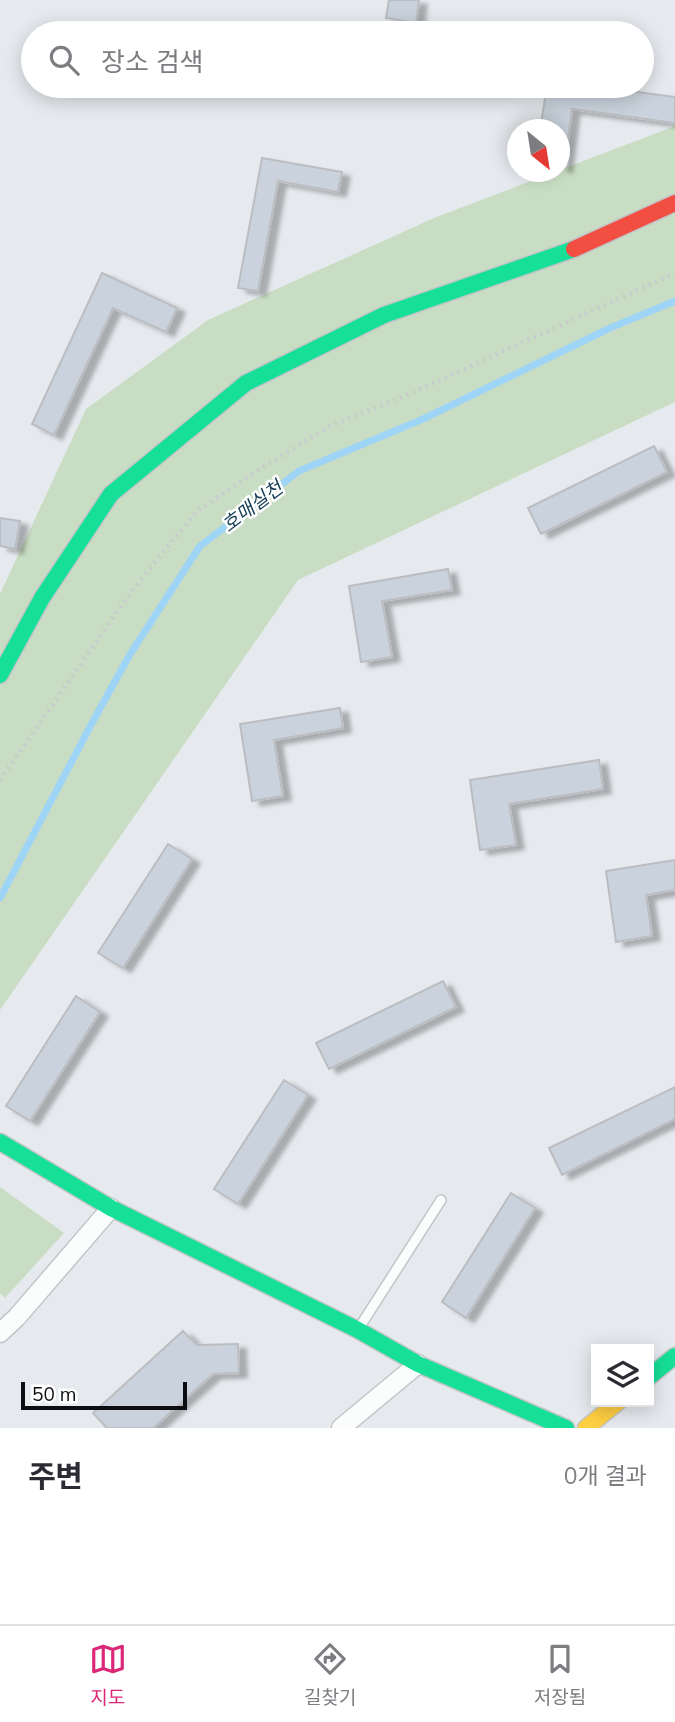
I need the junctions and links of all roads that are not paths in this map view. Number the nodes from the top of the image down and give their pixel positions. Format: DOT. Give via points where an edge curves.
graph roads {
  1 [pos="675,203"];
  2 [pos="0,676"];
  3 [pos="0,1142"];
  4 [pos="441,1200"];
  5 [pos="111,1208"];
  6 [pos="358,1330"];
  7 [pos="0,1333"];
  8 [pos="675,1356"];
  9 [pos="418,1364"];
  10 [pos="654,1373"];
  11 [pos="612,1407"];
  12 [pos="341,1428"];
  13 [pos="566,1428"];
  14 [pos="586,1428"];
  1 -- 2 [label="street" via="572,250 384,315 246,383 111,494 42,598"];
  3 -- 5 [label="street"];
  4 -- 6 [label="lane"];
  5 -- 6 [label="street"];
  5 -- 7 [label="street"];
  6 -- 9 [label="street"];
  8 -- 10 [label="street"];
  9 -- 12 [label="street"];
  9 -- 13 [label="street"];
  11 -- 14 [label="street"];
}
